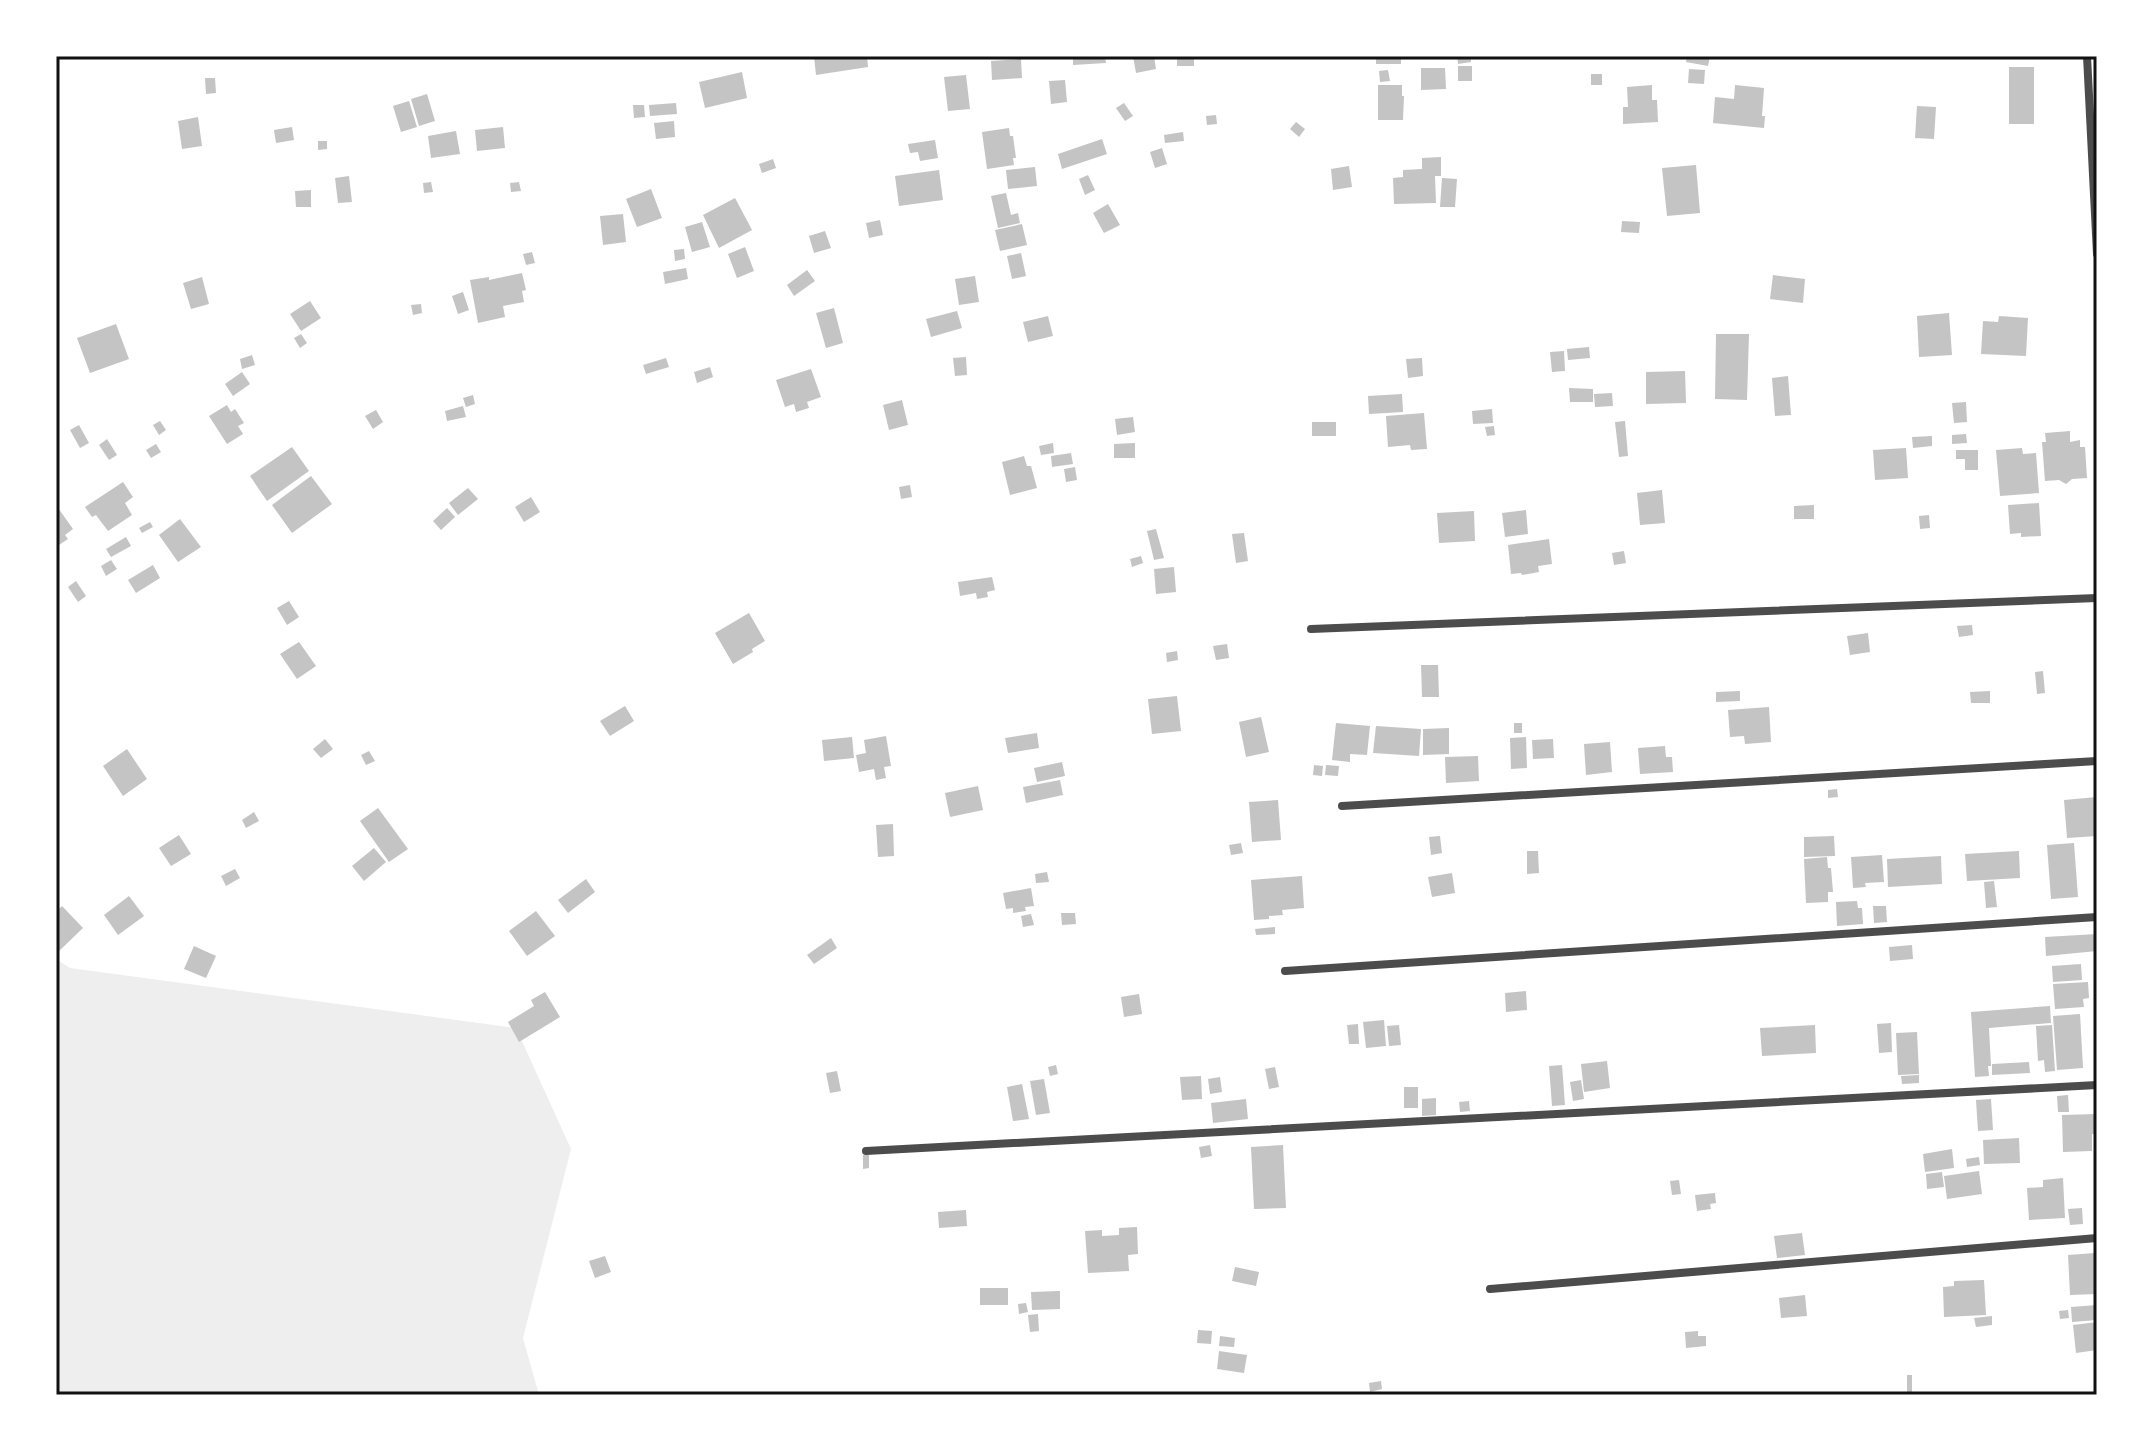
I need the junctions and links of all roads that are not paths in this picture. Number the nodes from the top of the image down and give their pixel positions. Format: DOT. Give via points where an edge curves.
graph roads {
  1 [pos="2087,56"];
  2 [pos="2097,254"];
  3 [pos="2097,598"];
  4 [pos="1311,629"];
  5 [pos="2097,761"];
  6 [pos="1342,806"];
  7 [pos="2097,917"];
  8 [pos="1285,971"];
  9 [pos="2097,1085"];
  10 [pos="866,1151"];
  11 [pos="2097,1238"];
  12 [pos="1490,1289"];
  1 -- 2 [label="street"];
  3 -- 4 [label="street"];
  5 -- 6 [label="street"];
  7 -- 8 [label="street"];
  9 -- 10 [label="street"];
  11 -- 12 [label="street"];
}
